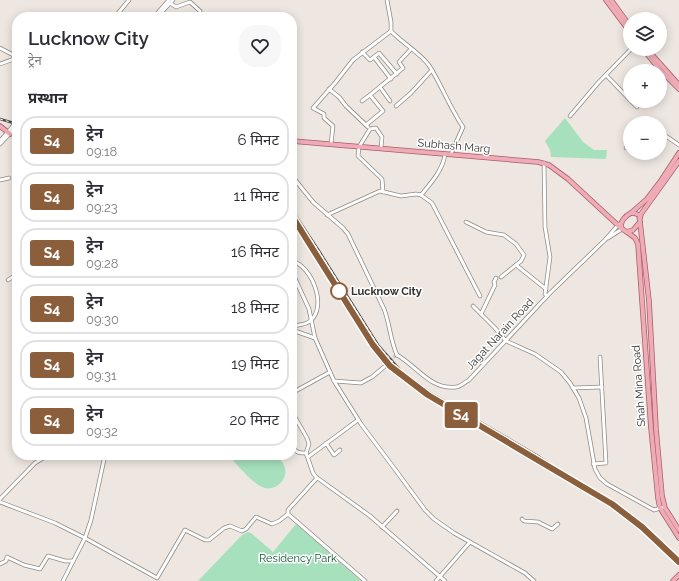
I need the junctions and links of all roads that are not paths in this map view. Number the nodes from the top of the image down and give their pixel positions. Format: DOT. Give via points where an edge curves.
graph roads {
  1 [pos="129,0"];
  2 [pos="173,0"];
  3 [pos="387,0"];
  4 [pos="608,0"];
  5 [pos="169,2"];
  6 [pos="200,11"];
  7 [pos="119,12"];
  8 [pos="159,12"];
  9 [pos="161,12"];
  10 [pos="623,18"];
  11 [pos="623,20"];
  12 [pos="391,31"];
  13 [pos="0,48"];
  14 [pos="411,49"];
  15 [pos="362,52"];
  16 [pos="12,54"];
  17 [pos="624,56"];
  18 [pos="651,56"];
  19 [pos="374,57"];
  20 [pos="12,59"];
  21 [pos="0,64"];
  22 [pos="432,70"];
  23 [pos="397,74"];
  24 [pos="606,75"];
  25 [pos="391,79"];
  26 [pos="380,87"];
  27 [pos="679,88"];
  28 [pos="329,89"];
  29 [pos="623,92"];
  30 [pos="370,95"];
  31 [pos="362,101"];
  32 [pos="390,101"];
  33 [pos="396,106"];
  34 [pos="570,116"];
  35 [pos="0,126"];
  36 [pos="366,126"];
  37 [pos="370,129"];
  38 [pos="12,130"];
  39 [pos="9,133"];
  40 [pos="667,137"];
  41 [pos="0,140"];
  42 [pos="297,141"];
  43 [pos="0,144"];
  44 [pos="331,144"];
  45 [pos="679,145"];
  46 [pos="359,146"];
  47 [pos="381,148"];
  48 [pos="679,153"];
  49 [pos="445,154"];
  50 [pos="450,154"];
  51 [pos="679,161"];
  52 [pos="544,163"];
  53 [pos="669,172"];
  54 [pos="9,178"];
  55 [pos="0,180"];
  56 [pos="297,182"];
  57 [pos="383,192"];
  58 [pos="421,194"];
  59 [pos="599,207"];
  60 [pos="631,213"];
  61 [pos="327,215"];
  62 [pos="640,220"];
  63 [pos="622,221"];
  64 [pos="466,222"];
  65 [pos="618,225"];
  66 [pos="622,229"];
  67 [pos="627,232"];
  68 [pos="605,240"];
  69 [pos="297,263"];
  70 [pos="516,265"];
  71 [pos="12,277"];
  72 [pos="501,277"];
  73 [pos="496,278"];
  74 [pos="647,279"];
  75 [pos="8,280"];
  76 [pos="641,280"];
  77 [pos="297,283"];
  78 [pos="546,289"];
  79 [pos="480,296"];
  80 [pos="548,296"];
  81 [pos="473,306"];
  82 [pos="481,314"];
  83 [pos="311,321"];
  84 [pos="297,325"];
  85 [pos="297,332"];
  86 [pos="651,334"];
  87 [pos="645,335"];
  88 [pos="315,338"];
  89 [pos="506,340"];
  90 [pos="600,357"];
  91 [pos="647,364"];
  92 [pos="653,364"];
  93 [pos="384,367"];
  94 [pos="330,372"];
  95 [pos="334,380"];
  96 [pos="602,387"];
  97 [pos="573,388"];
  98 [pos="297,390"];
  99 [pos="656,409"];
  100 [pos="650,410"];
  101 [pos="358,420"];
  102 [pos="297,421"];
  103 [pos="326,443"];
  104 [pos="340,450"];
  105 [pos="297,452"];
  106 [pos="307,455"];
  107 [pos="40,460"];
  108 [pos="104,460"];
  109 [pos="593,464"];
  110 [pos="317,478"];
  111 [pos="0,500"];
  112 [pos="662,508"];
  113 [pos="397,511"];
  114 [pos="288,514"];
  115 [pos="522,519"];
  116 [pos="558,524"];
  117 [pos="382,527"];
  118 [pos="679,530"];
  119 [pos="86,538"];
  120 [pos="679,538"];
  121 [pos="470,542"];
  122 [pos="73,561"];
  123 [pos="0,564"];
  124 [pos="679,575"];
  125 [pos="440,577"];
  126 [pos="63,581"];
  127 [pos="365,581"];
  128 [pos="436,581"];
  129 [pos="445,581"];
  130 [pos="534,581"];
  131 [pos="673,581"];
  1 -- 7 [label="street"];
  2 -- 5 [label="street"];
  3 -- 12 [label="street"];
  4 -- 10 [label="main road"];
  4 -- 11 [label="main road"];
  5 -- 6 [label="street" via="176,7 190,2"];
  5 -- 8 [label="street"];
  5 -- 9 [label="street"];
  12 -- 14 [label="street"];
  12 -- 15 [label="street"];
  13 -- 16 [label="street"];
  14 -- 22 [label="street" via="422,57"];
  14 -- 23 [label="street" via="399,62 404,68"];
  15 -- 19 [label="street" via="370,60"];
  15 -- 28 [label="street"];
  17 -- 24 [label="street"];
  18 -- 27 [label="main road"];
  19 -- 23 [label="street" via="379,53"];
  19 -- 25 [label="street"];
  20 -- 21 [label="street"];
  22 -- 33 [label="street"];
  22 -- 50 [label="street" via="454,115 463,127"];
  23 -- 25 [label="street"];
  24 -- 29 [label="street"];
  24 -- 34 [label="street"];
  25 -- 26 [label="street"];
  26 -- 30 [label="street"];
  26 -- 32 [label="street"];
  28 -- 36 [label="street" via="340,97"];
  28 -- 44 [label="street" via="313,108 324,114 324,118 332,126"];
  30 -- 31 [label="street"];
  30 -- 36 [label="street" via="383,111"];
  35 -- 39 [label="main road"];
  36 -- 37 [label="street"];
  37 -- 46 [label="street"];
  37 -- 47 [label="street" via="376,128 382,135"];
  38 -- 39 [label="street"];
  39 -- 41 [label="street"];
  39 -- 43 [label="street"];
  40 -- 45 [label="street"];
  42 -- 44 [label="main road, Subhash Marg"];
  44 -- 46 [label="main road, Subhash Marg"];
  46 -- 47 [label="main road, Subhash Marg"];
  46 -- 57 [label="street" via="358,156 382,179"];
  47 -- 49 [label="main road, Subhash Marg"];
  48 -- 53 [label="main road"];
  49 -- 50 [label="main road, Subhash Marg"];
  49 -- 58 [label="street" via="444,162"];
  50 -- 52 [label="main road, Subhash Marg"];
  51 -- 53 [label="main road"];
  52 -- 59 [label="main road, Subhash Marg" via="568,179"];
  52 -- 78 [label="street" via="545,228 550,257"];
  53 -- 60 [label="main road" via="647,199"];
  53 -- 62 [label="main road" via="641,214"];
  54 -- 55 [label="street"];
  56 -- 61 [label="street"];
  57 -- 58 [label="street" via="401,196"];
  57 -- 61 [label="street" via="372,194"];
  58 -- 79 [label="street" via="432,203"];
  59 -- 63 [label="main road, Subhash Marg"];
  59 -- 65 [label="main road, Subhash Marg"];
  60 -- 62 [label="main road" via="637,214"];
  60 -- 63 [label="main road"];
  61 -- 89 [label="street, Jagat Narain Road" via="348,234 386,315 397,355 422,376 440,386 457,387 469,380"];
  62 -- 67 [label="main road" via="633,230"];
  62 -- 74 [label="main road, Shah Mina Road"];
  63 -- 65 [label="street, Jagat Narain Road"];
  63 -- 66 [label="main road"];
  64 -- 70 [label="street" via="486,232 504,235 516,244 524,255"];
  65 -- 66 [label="main road, Subhash Marg"];
  65 -- 68 [label="street, Jagat Narain Road"];
  66 -- 67 [label="main road"];
  66 -- 68 [label="street, Jagat Narain Road"];
  67 -- 76 [label="main road, Shah Mina Road" via="638,244"];
  68 -- 80 [label="street, Jagat Narain Road"];
  69 -- 83 [label="street" via="313,280 317,289 315,315"];
  70 -- 72 [label="street"];
  70 -- 78 [label="street"];
  71 -- 75 [label="street"];
  73 -- 82 [label="street"];
  74 -- 76 [label="main road"];
  74 -- 86 [label="main road, Shah Mina Road"];
  76 -- 87 [label="main road, Shah Mina Road"];
  77 -- 83 [label="street"];
  78 -- 80 [label="street" via="545,294"];
  80 -- 89 [label="street, Jagat Narain Road"];
  81 -- 82 [label="street"];
  82 -- 89 [label="street"];
  83 -- 84 [label="street"];
  83 -- 88 [label="street"];
  85 -- 88 [label="street"];
  86 -- 87 [label="main road"];
  86 -- 92 [label="main road, Shah Mina Road"];
  87 -- 91 [label="main road, Shah Mina Road"];
  88 -- 94 [label="street"];
  89 -- 97 [label="street" via="535,354 561,372"];
  90 -- 96 [label="street"];
  91 -- 92 [label="main road"];
  91 -- 100 [label="main road, Shah Mina Road"];
  92 -- 99 [label="main road, Shah Mina Road"];
  93 -- 95 [label="street" via="372,378 361,383"];
  94 -- 95 [label="street"];
  94 -- 98 [label="street"];
  95 -- 101 [label="street"];
  96 -- 97 [label="street"];
  96 -- 109 [label="street" via="606,463"];
  97 -- 109 [label="street" via="586,418"];
  99 -- 100 [label="main road"];
  99 -- 112 [label="main road, Shah Mina Road"];
  100 -- 112 [label="main road, Shah Mina Road" via="658,498"];
  101 -- 103 [label="street"];
  101 -- 121 [label="street" via="425,510 434,519"];
  102 -- 106 [label="street" via="309,444"];
  103 -- 104 [label="street" via="334,455"];
  103 -- 106 [label="street"];
  105 -- 106 [label="street"];
  106 -- 110 [label="street"];
  107 -- 111 [label="street"];
  108 -- 119 [label="street"];
  109 -- 112 [label="street" via="600,478 607,484 654,510"];
  110 -- 114 [label="street" via="288,510"];
  110 -- 117 [label="street"];
  111 -- 119 [label="street"];
  112 -- 118 [label="main road, Shah Mina Road"];
  112 -- 120 [label="main road, Shah Mina Road"];
  113 -- 117 [label="street"];
  114 -- 119 [label="street" via="272,524 256,517 242,531 230,526 209,540 184,530 157,578"];
  114 -- 127 [label="street"];
  115 -- 116 [label="street" via="538,522 552,529"];
  117 -- 125 [label="street"];
  119 -- 122 [label="street"];
  121 -- 125 [label="street"];
  121 -- 130 [label="street" via="525,573"];
  122 -- 123 [label="street" via="65,562 48,556 40,569 7,557 6,562"];
  122 -- 126 [label="street"];
  124 -- 131 [label="main road"];
  125 -- 128 [label="street"];
  125 -- 129 [label="street"];
}
